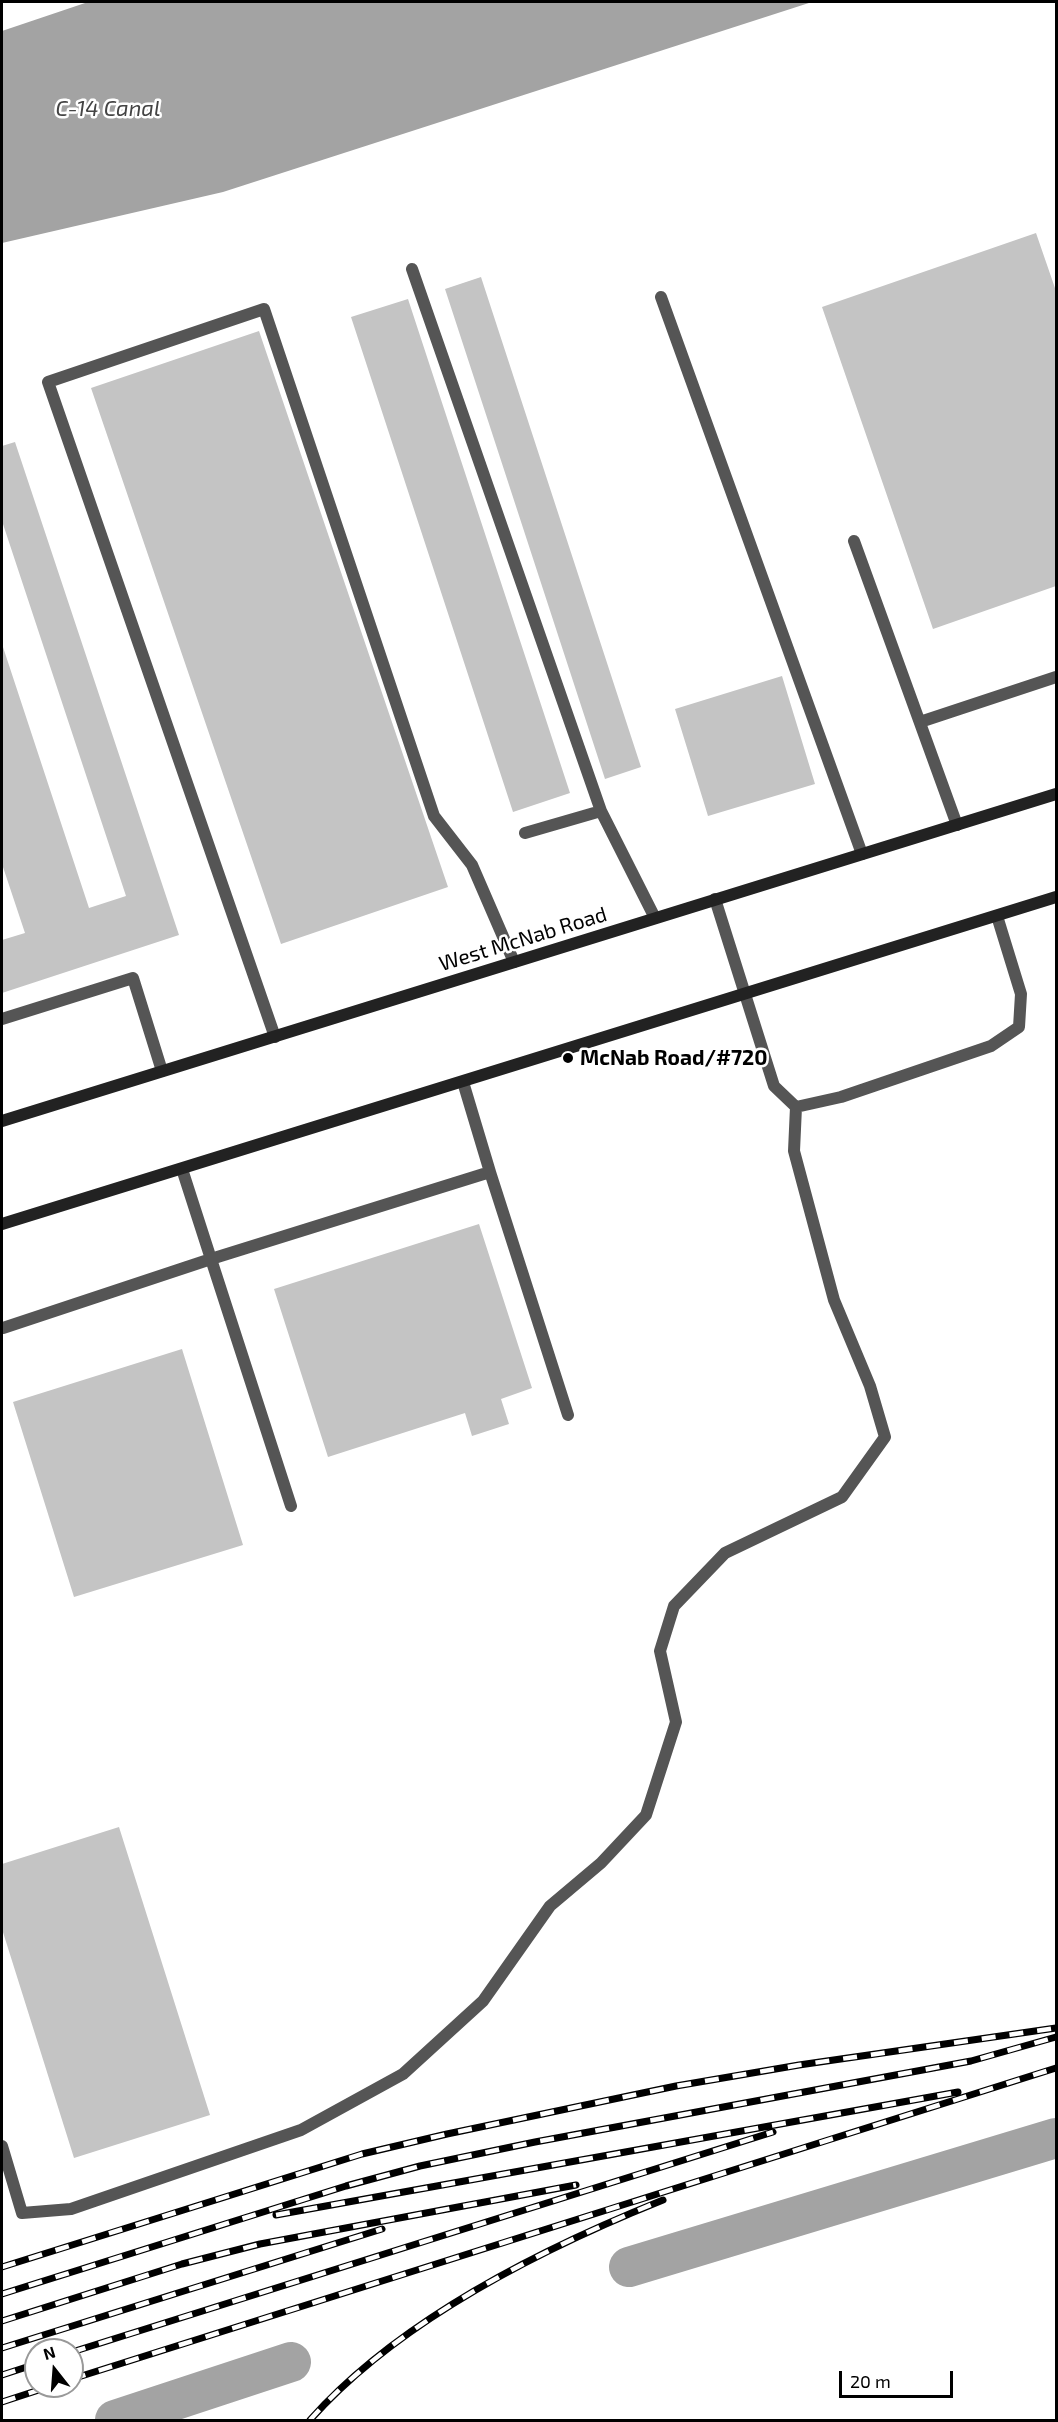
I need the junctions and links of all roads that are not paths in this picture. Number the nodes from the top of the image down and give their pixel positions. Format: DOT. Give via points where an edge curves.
graph roads {
  1 [pos="411,269"];
  2 [pos="661,297"];
  3 [pos="854,541"];
  4 [pos="1056,677"];
  5 [pos="920,722"];
  6 [pos="1056,794"];
  7 [pos="600,811"];
  8 [pos="957,825"];
  9 [pos="525,833"];
  10 [pos="862,854"];
  11 [pos="1056,897"];
  12 [pos="715,899"];
  13 [pos="997,916"];
  14 [pos="655,918"];
  15 [pos="513,962"];
  16 [pos="745,994"];
  17 [pos="2,1020"];
  18 [pos="274,1037"];
  19 [pos="162,1071"];
  20 [pos="463,1082"];
  21 [pos="796,1107"];
  22 [pos="2,1121"];
  23 [pos="182,1169"];
  24 [pos="490,1172"];
  25 [pos="2,1224"];
  26 [pos="211,1259"];
  27 [pos="3,1328"];
  28 [pos="568,1415"];
  29 [pos="291,1506"];
  30 [pos="2,2146"];
  1 -- 7 [label="lane"];
  2 -- 10 [label="lane"];
  3 -- 5 [label="lane"];
  4 -- 5 [label="lane"];
  5 -- 8 [label="lane"];
  6 -- 8 [label="main road, West McNab Road"];
  7 -- 9 [label="lane"];
  7 -- 14 [label="lane"];
  8 -- 10 [label="main road, West McNab Road"];
  10 -- 12 [label="main road, West McNab Road"];
  11 -- 13 [label="main road"];
  12 -- 14 [label="main road, West McNab Road"];
  12 -- 16 [label="lane"];
  13 -- 16 [label="main road"];
  13 -- 21 [label="lane" via="1021,994 1019,1027 991,1046 841,1098"];
  14 -- 15 [label="main road, West McNab Road"];
  15 -- 18 [label="main road, West McNab Road"];
  15 -- 18 [label="lane" via="472,865 434,816 264,309 48,382"];
  16 -- 20 [label="main road"];
  16 -- 21 [label="lane" via="774,1086"];
  17 -- 19 [label="lane" via="133,978"];
  18 -- 19 [label="main road, West McNab Road"];
  19 -- 22 [label="main road, West McNab Road"];
  20 -- 23 [label="main road"];
  20 -- 24 [label="lane"];
  21 -- 30 [label="lane" via="794,1152 834,1300 870,1386 885,1437 842,1497 725,1553 674,1606 660,1651 676,1722 646,1815 601,1863 550,1906 483,2001 411,2067 301,2130 71,2209 22,2213"];
  23 -- 25 [label="main road"];
  23 -- 26 [label="lane"];
  24 -- 26 [label="lane"];
  24 -- 28 [label="lane"];
  26 -- 27 [label="lane"];
  26 -- 29 [label="lane"];
}
